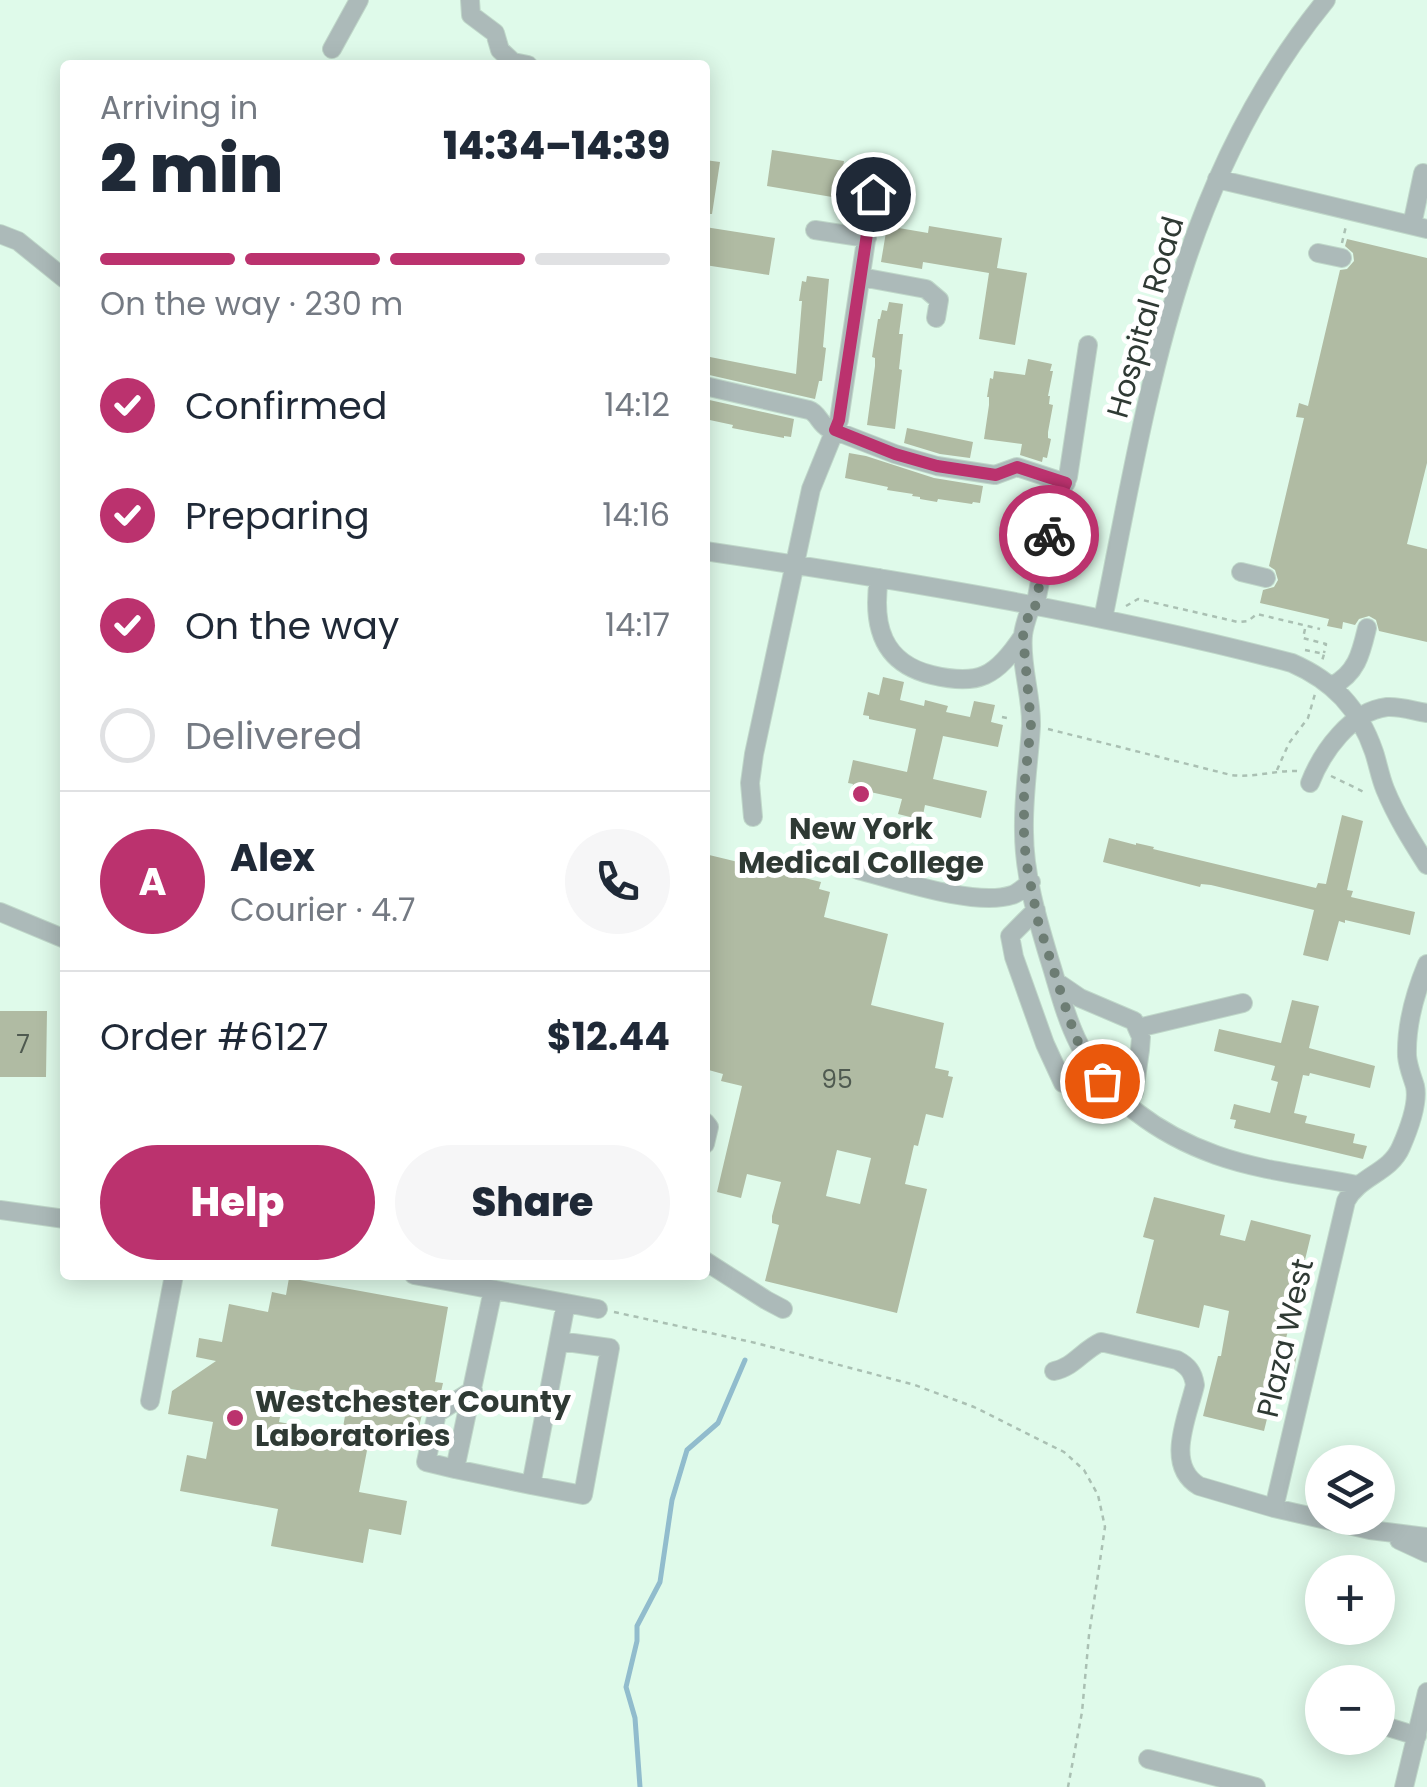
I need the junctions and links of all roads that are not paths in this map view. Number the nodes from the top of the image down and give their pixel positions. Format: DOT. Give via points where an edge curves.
graph roads {
  1 [pos="359,0"];
  2 [pos="470,0"];
  3 [pos="1326,0"];
  4 [pos="332,48"];
  5 [pos="510,60"];
  6 [pos="1424,173"];
  7 [pos="1217,179"];
  8 [pos="873,194"];
  9 [pos="1419,227"];
  10 [pos="814,230"];
  11 [pos="0,234"];
  12 [pos="866,238"];
  13 [pos="1318,253"];
  14 [pos="1342,258"];
  15 [pos="60,275"];
  16 [pos="861,276"];
  17 [pos="936,318"];
  18 [pos="1088,345"];
  19 [pos="710,387"];
  20 [pos="835,430"];
  21 [pos="1066,483"];
  22 [pos="710,551"];
  23 [pos="795,564"];
  24 [pos="1241,572"];
  25 [pos="879,578"];
  26 [pos="1266,578"];
  27 [pos="1033,606"];
  28 [pos="1104,612"];
  29 [pos="1367,628"];
  30 [pos="1023,636"];
  31 [pos="1326,681"];
  32 [pos="1427,713"];
  33 [pos="1360,719"];
  34 [pos="1312,777"];
  35 [pos="753,817"];
  36 [pos="1427,865"];
  37 [pos="858,870"];
  38 [pos="1031,882"];
  39 [pos="1036,910"];
  40 [pos="0,912"];
  41 [pos="60,937"];
  42 [pos="1427,964"];
  43 [pos="1058,984"];
  44 [pos="1243,1003"];
  45 [pos="1138,1028"];
  46 [pos="1120,1100"];
  47 [pos="1357,1185"];
  48 [pos="0,1210"];
  49 [pos="60,1218"];
  50 [pos="710,1264"];
  51 [pos="173,1280"];
  52 [pos="450,1280"];
  53 [pos="494,1290"];
  54 [pos="566,1304"];
  55 [pos="598,1309"];
  56 [pos="783,1309"];
  57 [pos="559,1340"];
  58 [pos="1054,1370"];
  59 [pos="473,1390"];
  60 [pos="150,1401"];
  61 [pos="455,1470"];
  62 [pos="531,1484"];
  63 [pos="1274,1508"];
  64 [pos="1305,1515"];
  65 [pos="1395,1534"];
  66 [pos="1387,1535"];
  67 [pos="1427,1537"];
  68 [pos="1427,1553"];
  69 [pos="1427,1692"];
  70 [pos="1395,1729"];
  71 [pos="1416,1736"];
  72 [pos="1148,1759"];
  73 [pos="1256,1787"];
  74 [pos="1404,1787"];
  1 -- 4 [label="street"];
  2 -- 5 [label="street" via="471,16 495,33"];
  3 -- 7 [label="street, Hospital Road" via="1278,67"];
  6 -- 9 [label="street"];
  7 -- 9 [label="street"];
  7 -- 28 [label="street, Hospital Road" via="1161,340"];
  8 -- 12 [label="street"];
  10 -- 12 [label="street"];
  11 -- 15 [label="street"];
  12 -- 16 [label="street"];
  13 -- 14 [label="street"];
  16 -- 17 [label="street" via="926,289 939,300"];
  16 -- 20 [label="street"];
  18 -- 21 [label="street"];
  19 -- 20 [label="street" via="814,412"];
  20 -- 21 [label="street" via="937,466 996,475 1017,467"];
  20 -- 23 [label="street" via="811,489"];
  21 -- 27 [label="street"];
  22 -- 23 [label="street"];
  23 -- 25 [label="street"];
  23 -- 35 [label="street" via="754,754"];
  24 -- 26 [label="street"];
  25 -- 27 [label="street"];
  25 -- 30 [label="street" via="876,615 885,642 916,671 974,680 1002,664"];
  27 -- 28 [label="street"];
  27 -- 30 [label="street"];
  28 -- 31 [label="street" via="1292,663"];
  29 -- 31 [label="street" via="1348,675"];
  30 -- 38 [label="street" via="1031,724 1024,835"];
  31 -- 33 [label="street"];
  32 -- 33 [label="street" via="1392,707"];
  33 -- 34 [label="street" via="1330,744"];
  33 -- 36 [label="street" via="1398,818"];
  37 -- 38 [label="street" via="992,898 1014,895"];
  38 -- 39 [label="street"];
  39 -- 43 [label="street"];
  39 -- 46 [label="street" via="1010,936 1045,1044 1063,1083"];
  40 -- 41 [label="street"];
  42 -- 47 [label="street" via="1408,1032 1416,1098 1402,1145 1392,1162"];
  43 -- 45 [label="street"];
  43 -- 46 [label="street" via="1078,1042"];
  44 -- 45 [label="street"];
  45 -- 46 [label="street" via="1134,1092"];
  46 -- 47 [label="street" via="1216,1155"];
  47 -- 63 [label="street, Plaza West" via="1346,1201"];
  48 -- 49 [label="street"];
  50 -- 56 [label="street"];
  51 -- 60 [label="street"];
  52 -- 53 [label="street"];
  53 -- 54 [label="street"];
  53 -- 59 [label="street"];
  54 -- 55 [label="street"];
  54 -- 57 [label="street"];
  57 -- 62 [label="street"];
  57 -- 62 [label="street" via="610,1348 583,1496"];
  58 -- 63 [label="street" via="1101,1342 1187,1366 1195,1385 1180,1451 1187,1477"];
  59 -- 61 [label="street"];
  59 -- 61 [label="street" via="437,1413 432,1426 426,1462"];
  61 -- 62 [label="street"];
  63 -- 64 [label="street"];
  65 -- 67 [label="street"];
  66 -- 68 [label="street"];
  69 -- 71 [label="street"];
  70 -- 71 [label="street"];
  71 -- 74 [label="street"];
  72 -- 73 [label="street"];
}
